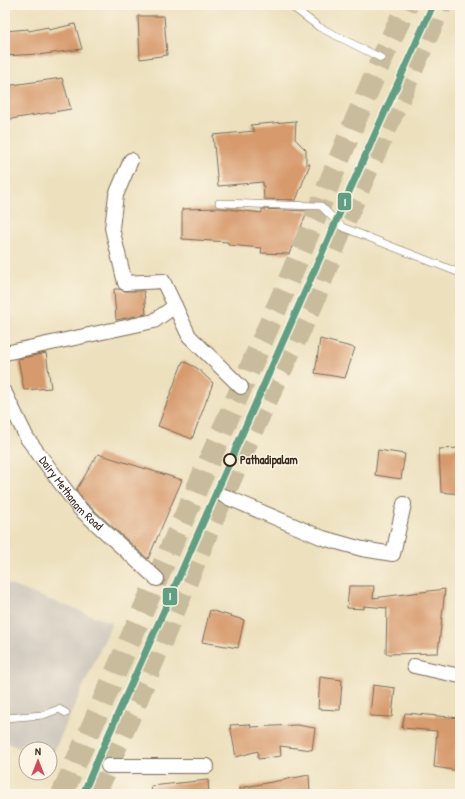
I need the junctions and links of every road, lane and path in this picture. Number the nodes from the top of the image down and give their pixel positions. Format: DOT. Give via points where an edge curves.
graph roads {
  1 [pos="290,5"];
  2 [pos="381,58"];
  3 [pos="131,160"];
  4 [pos="219,203"];
  5 [pos="460,273"];
  6 [pos="175,306"];
  7 [pos="5,352"];
  8 [pos="240,387"];
  9 [pos="5,393"];
  10 [pos="224,496"];
  11 [pos="404,504"];
  12 [pos="157,579"];
  13 [pos="414,666"];
  14 [pos="460,676"];
  15 [pos="66,713"];
  16 [pos="5,718"];
  17 [pos="108,766"];
  18 [pos="207,766"];
  1 -- 2 [label="lane" via="319,27"];
  3 -- 6 [label="street" via="116,195 112,228 125,283 163,281"];
  4 -- 5 [label="lane" via="320,206 342,227"];
  6 -- 7 [label="street" via="154,321"];
  6 -- 8 [label="street" via="189,336"];
  9 -- 12 [label="street, Dairy Methanam Road" via="27,438 79,508"];
  10 -- 11 [label="street" via="323,538 392,554"];
  13 -- 14 [label="street"];
  15 -- 16 [label="lane" via="59,710 43,715"];
  17 -- 18 [label="street"];
}
